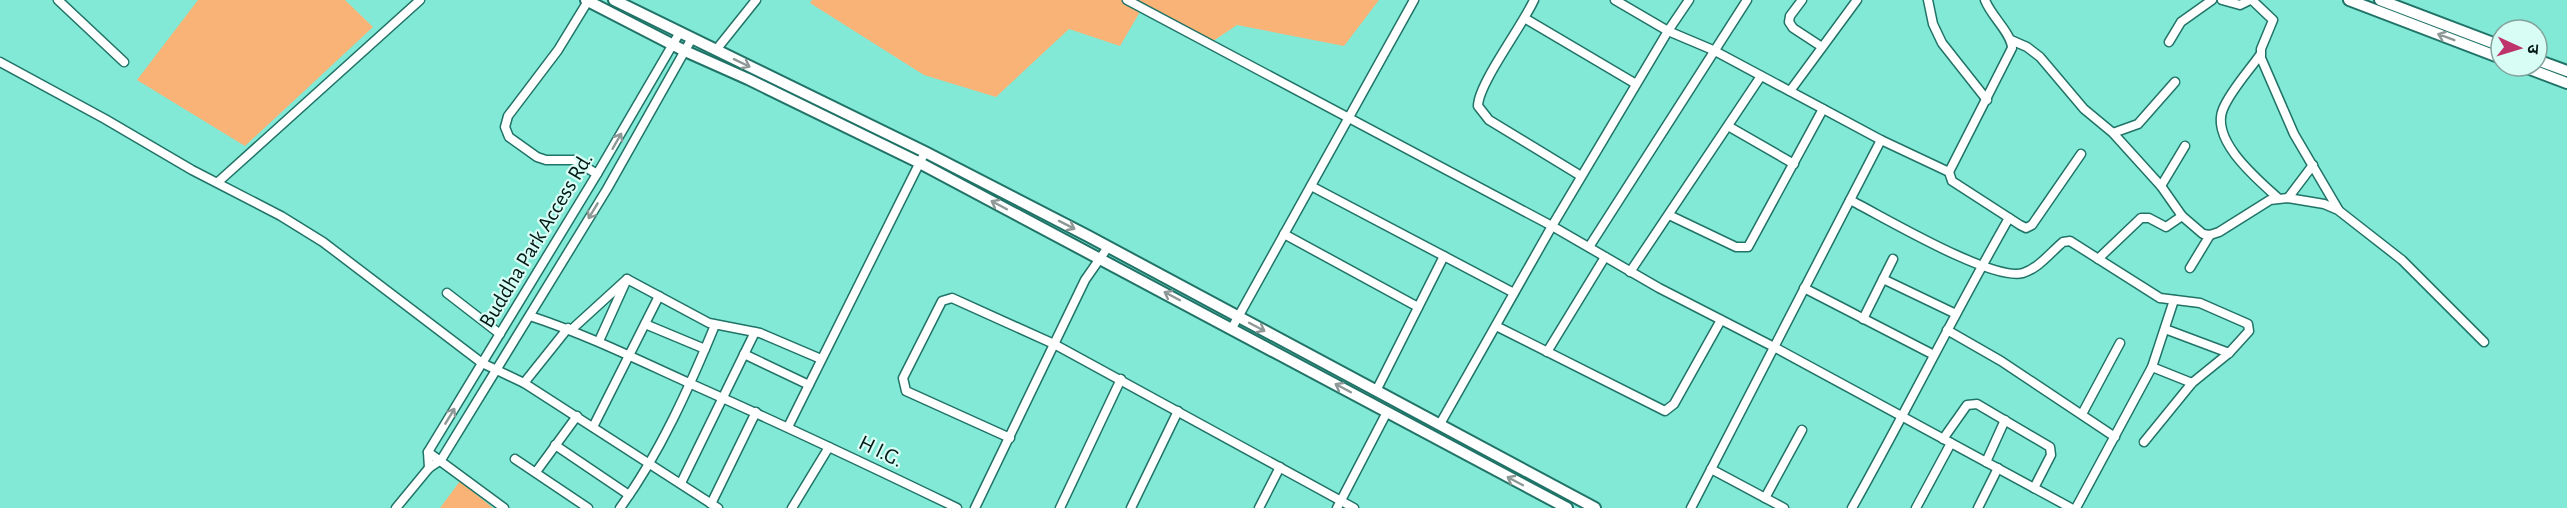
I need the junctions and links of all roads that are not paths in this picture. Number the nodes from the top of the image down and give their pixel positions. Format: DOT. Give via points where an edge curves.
graph roads {
  1 [pos="58,0"];
  2 [pos="420,0"];
  3 [pos="614,0"];
  4 [pos="756,0"];
  5 [pos="1127,0"];
  6 [pos="1414,0"];
  7 [pos="1534,0"];
  8 [pos="1615,0"];
  9 [pos="1635,0"];
  10 [pos="1689,0"];
  11 [pos="1747,0"];
  12 [pos="1802,0"];
  13 [pos="1857,0"];
  14 [pos="1928,0"];
  15 [pos="1985,0"];
  16 [pos="2212,0"];
  17 [pos="2222,0"];
  18 [pos="2251,0"];
  19 [pos="2349,0"];
  20 [pos="2380,0"];
  21 [pos="587,1"];
  22 [pos="2392,2"];
  23 [pos="1629,8"];
  24 [pos="1526,19"];
  25 [pos="1668,31"];
  26 [pos="680,32"];
  27 [pos="692,38"];
  28 [pos="2011,40"];
  29 [pos="2489,41"];
  30 [pos="2169,42"];
  31 [pos="673,45"];
  32 [pos="1822,47"];
  33 [pos="716,50"];
  34 [pos="1713,50"];
  35 [pos="685,51"];
  36 [pos="2489,53"];
  37 [pos="2260,55"];
  38 [pos="0,62"];
  39 [pos="124,62"];
  40 [pos="2549,64"];
  41 [pos="2567,71"];
  42 [pos="1761,76"];
  43 [pos="2549,76"];
  44 [pos="2175,82"];
  45 [pos="2567,83"];
  46 [pos="1636,84"];
  47 [pos="1790,91"];
  48 [pos="1987,100"];
  49 [pos="1823,109"];
  50 [pos="1349,118"];
  51 [pos="1728,126"];
  52 [pos="2113,133"];
  53 [pos="1881,140"];
  54 [pos="2185,146"];
  55 [pos="925,152"];
  56 [pos="2081,154"];
  57 [pos="918,162"];
  58 [pos="1794,164"];
  59 [pos="2313,165"];
  60 [pos="1949,172"];
  61 [pos="597,174"];
  62 [pos="1581,176"];
  63 [pos="218,182"];
  64 [pos="1311,186"];
  65 [pos="2161,186"];
  66 [pos="2278,198"];
  67 [pos="2288,198"];
  68 [pos="1850,200"];
  69 [pos="2338,210"];
  70 [pos="1669,215"];
  71 [pos="2182,216"];
  72 [pos="2009,218"];
  73 [pos="1552,226"];
  74 [pos="1284,234"];
  75 [pos="2210,235"];
  76 [pos="1108,247"];
  77 [pos="1589,247"];
  78 [pos="1443,255"];
  79 [pos="1605,257"];
  80 [pos="1099,258"];
  81 [pos="2098,258"];
  82 [pos="1893,259"];
  83 [pos="1982,266"];
  84 [pos="2190,268"];
  85 [pos="1630,272"];
  86 [pos="627,279"];
  87 [pos="1883,279"];
  88 [pos="1804,288"];
  89 [pos="447,293"];
  90 [pos="1514,293"];
  91 [pos="659,296"];
  92 [pos="2174,300"];
  93 [pos="1418,307"];
  94 [pos="1956,314"];
  95 [pos="530,316"];
  96 [pos="1238,317"];
  97 [pos="1863,319"];
  98 [pos="1721,320"];
  99 [pos="645,324"];
  100 [pos="715,325"];
  101 [pos="1496,326"];
  102 [pos="1232,328"];
  103 [pos="570,329"];
  104 [pos="2164,329"];
  105 [pos="1947,330"];
  106 [pos="755,332"];
  107 [pos="500,334"];
  108 [pos="599,341"];
  109 [pos="2484,342"];
  110 [pos="2120,343"];
  111 [pos="1054,344"];
  112 [pos="1774,347"];
  113 [pos="705,349"];
  114 [pos="1547,352"];
  115 [pos="2229,353"];
  116 [pos="744,354"];
  117 [pos="630,355"];
  118 [pos="1934,355"];
  119 [pos="821,359"];
  120 [pos="482,363"];
  121 [pos="2152,367"];
  122 [pos="495,369"];
  123 [pos="1121,379"];
  124 [pos="524,383"];
  125 [pos="690,383"];
  126 [pos="2192,383"];
  127 [pos="809,385"];
  128 [pos="1376,391"];
  129 [pos="723,397"];
  130 [pos="1178,411"];
  131 [pos="756,412"];
  132 [pos="1387,412"];
  133 [pos="2082,414"];
  134 [pos="577,416"];
  135 [pos="1903,418"];
  136 [pos="2005,420"];
  137 [pos="1440,424"];
  138 [pos="593,427"];
  139 [pos="788,427"];
  140 [pos="1802,430"];
  141 [pos="2115,437"];
  142 [pos="1010,438"];
  143 [pos="1947,441"];
  144 [pos="2144,442"];
  145 [pos="555,445"];
  146 [pos="829,447"];
  147 [pos="428,452"];
  148 [pos="515,459"];
  149 [pos="441,460"];
  150 [pos="649,462"];
  151 [pos="1986,462"];
  152 [pos="1280,467"];
  153 [pos="429,468"];
  154 [pos="1998,468"];
  155 [pos="1711,469"];
  156 [pos="536,472"];
  157 [pos="681,483"];
  158 [pos="2034,488"];
  159 [pos="629,495"];
  160 [pos="1765,498"];
  161 [pos="1339,504"];
  162 [pos="714,506"];
  163 [pos="396,508"];
  164 [pos="504,508"];
  165 [pos="588,508"];
  166 [pos="620,508"];
  167 [pos="792,508"];
  168 [pos="957,508"];
  169 [pos="975,508"];
  170 [pos="1060,508"];
  171 [pos="1131,508"];
  172 [pos="1259,508"];
  173 [pos="1354,508"];
  174 [pos="1567,508"];
  175 [pos="1594,508"];
  176 [pos="1691,508"];
  177 [pos="1784,508"];
  178 [pos="1852,508"];
  179 [pos="1916,508"];
  180 [pos="1978,508"];
  181 [pos="2071,508"];
  182 [pos="2076,508"];
  1 -- 39 [label="street"];
  2 -- 63 [label="street"];
  3 -- 26 [label="street"];
  4 -- 33 [label="street"];
  5 -- 50 [label="street"];
  6 -- 50 [label="street"];
  7 -- 24 [label="street"];
  8 -- 23 [label="street"];
  9 -- 23 [label="street"];
  10 -- 25 [label="street"];
  11 -- 34 [label="street"];
  12 -- 32 [label="street" via="1789,22"];
  13 -- 32 [label="street"];
  14 -- 48 [label="street" via="1942,43"];
  15 -- 28 [label="street" via="1989,12"];
  16 -- 30 [label="street" via="2181,22"];
  17 -- 18 [label="street" via="2240,5"];
  18 -- 37 [label="street" via="2273,20"];
  36 -- 19 [label="street, one-way"];
  20 -- 22 [label="street"];
  21 -- 31 [label="street"];
  21 -- 61 [label="street" via="558,50 508,116 505,127 509,137 537,157 574,160"];
  22 -- 29 [label="street"];
  23 -- 25 [label="street"];
  24 -- 46 [label="street"];
  24 -- 62 [label="street" via="1481,90 1478,106 1489,120"];
  25 -- 34 [label="street"];
  25 -- 46 [label="street"];
  26 -- 27 [label="street"];
  26 -- 31 [label="street, Buddha Park Access Rd."];
  27 -- 33 [label="street"];
  27 -- 35 [label="street, Buddha Park Access Rd."];
  28 -- 48 [label="street" via="2011,53"];
  28 -- 52 [label="street" via="2036,54 2084,109"];
  31 -- 35 [label="street"];
  61 -- 31 [label="street, Buddha Park Access Rd., one-way"];
  32 -- 47 [label="street"];
  33 -- 55 [label="street, one-way"];
  34 -- 42 [label="street"];
  34 -- 77 [label="street"];
  35 -- 57 [label="street"];
  35 -- 95 [label="street, Buddha Park Access Rd., one-way"];
  37 -- 59 [label="street" via="2289,123"];
  37 -- 66 [label="street" via="2225,105 2220,128 2229,146"];
  38 -- 63 [label="street"];
  40 -- 41 [label="street"];
  42 -- 47 [label="street"];
  42 -- 51 [label="street"];
  43 -- 45 [label="street"];
  44 -- 52 [label="street" via="2138,124"];
  46 -- 62 [label="street"];
  47 -- 49 [label="street"];
  48 -- 60 [label="street"];
  49 -- 53 [label="street"];
  49 -- 58 [label="street"];
  50 -- 64 [label="street"];
  50 -- 73 [label="street"];
  51 -- 58 [label="street"];
  51 -- 70 [label="street"];
  52 -- 65 [label="street"];
  53 -- 60 [label="street"];
  53 -- 68 [label="street"];
  54 -- 65 [label="street"];
  55 -- 57 [label="street"];
  55 -- 76 [label="street, one-way"];
  56 -- 72 [label="street" via="2032,225 2023,227"];
  80 -- 57 [label="street, one-way"];
  57 -- 119 [label="street"];
  58 -- 70 [label="street" via="1748,248 1736,247"];
  59 -- 67 [label="street"];
  59 -- 69 [label="street"];
  60 -- 72 [label="street" via="1952,181"];
  61 -- 107 [label="street, Buddha Park Access Rd."];
  62 -- 73 [label="street"];
  63 -- 120 [label="street" via="342,255"];
  64 -- 74 [label="street"];
  64 -- 78 [label="street"];
  65 -- 71 [label="street"];
  66 -- 67 [label="street"];
  66 -- 75 [label="street"];
  67 -- 69 [label="street" via="2314,201"];
  68 -- 83 [label="street"];
  68 -- 88 [label="street"];
  69 -- 109 [label="street" via="2402,260"];
  70 -- 85 [label="street"];
  71 -- 75 [label="street" via="2203,234"];
  71 -- 81 [label="street" via="2166,227 2141,218"];
  72 -- 83 [label="street"];
  73 -- 77 [label="street"];
  73 -- 90 [label="street"];
  74 -- 93 [label="street"];
  74 -- 96 [label="street"];
  75 -- 84 [label="street"];
  76 -- 80 [label="street"];
  76 -- 96 [label="street"];
  77 -- 79 [label="street"];
  78 -- 90 [label="street"];
  78 -- 93 [label="street"];
  79 -- 85 [label="street"];
  79 -- 114 [label="street"];
  102 -- 80 [label="street, one-way"];
  80 -- 111 [label="street"];
  81 -- 83 [label="street" via="2066,241 2024,273"];
  81 -- 92 [label="street" via="2154,295"];
  82 -- 87 [label="street"];
  83 -- 94 [label="street"];
  85 -- 98 [label="street"];
  86 -- 91 [label="street"];
  86 -- 103 [label="street"];
  86 -- 108 [label="street"];
  87 -- 94 [label="street"];
  87 -- 97 [label="street"];
  88 -- 97 [label="street"];
  88 -- 112 [label="street"];
  89 -- 107 [label="street"];
  90 -- 101 [label="street"];
  91 -- 99 [label="street"];
  91 -- 100 [label="street"];
  92 -- 104 [label="street"];
  92 -- 115 [label="street" via="2200,303 2248,324 2249,331"];
  93 -- 128 [label="street"];
  94 -- 105 [label="street"];
  95 -- 103 [label="street, H I.G."];
  95 -- 122 [label="street, Buddha Park Access Rd."];
  96 -- 102 [label="street"];
  96 -- 128 [label="street, one-way"];
  97 -- 118 [label="street"];
  98 -- 112 [label="street"];
  98 -- 114 [label="street" via="1668,411"];
  99 -- 113 [label="street"];
  99 -- 117 [label="street"];
  100 -- 106 [label="street"];
  100 -- 113 [label="street"];
  101 -- 114 [label="street"];
  101 -- 137 [label="street"];
  132 -- 102 [label="street, one-way"];
  103 -- 108 [label="street, H I.G."];
  103 -- 124 [label="street"];
  104 -- 115 [label="street"];
  104 -- 121 [label="street"];
  105 -- 118 [label="street"];
  105 -- 133 [label="street"];
  106 -- 116 [label="street"];
  106 -- 119 [label="street"];
  107 -- 120 [label="street, Buddha Park Access Rd."];
  108 -- 117 [label="street, H I.G."];
  110 -- 133 [label="street"];
  111 -- 123 [label="street"];
  111 -- 142 [label="street"];
  111 -- 142 [label="street" via="946,298 903,378 906,391 914,396"];
  112 -- 135 [label="street"];
  112 -- 155 [label="street"];
  113 -- 125 [label="street"];
  115 -- 126 [label="street"];
  116 -- 127 [label="street"];
  116 -- 129 [label="street"];
  117 -- 125 [label="street, H I.G."];
  117 -- 138 [label="street"];
  118 -- 135 [label="street"];
  119 -- 127 [label="street"];
  120 -- 122 [label="street"];
  147 -- 120 [label="street, Buddha Park Access Rd., one-way"];
  121 -- 126 [label="street"];
  121 -- 141 [label="street"];
  122 -- 124 [label="street"];
  122 -- 149 [label="street, Buddha Park Access Rd."];
  123 -- 130 [label="street"];
  123 -- 170 [label="street"];
  124 -- 134 [label="street"];
  125 -- 129 [label="street, H I.G."];
  125 -- 150 [label="street"];
  126 -- 144 [label="street"];
  127 -- 139 [label="street"];
  128 -- 137 [label="street"];
  129 -- 131 [label="street, H I.G."];
  129 -- 157 [label="street"];
  130 -- 152 [label="street"];
  130 -- 171 [label="street"];
  131 -- 139 [label="street, H I.G."];
  131 -- 162 [label="street"];
  132 -- 161 [label="street"];
  174 -- 132 [label="street, one-way"];
  133 -- 141 [label="street"];
  134 -- 138 [label="street"];
  134 -- 145 [label="street"];
  135 -- 143 [label="street"];
  135 -- 178 [label="street"];
  136 -- 143 [label="street" via="1971,404"];
  136 -- 151 [label="street"];
  136 -- 158 [label="street" via="2051,449"];
  137 -- 175 [label="street"];
  138 -- 150 [label="street"];
  139 -- 146 [label="street, H I.G."];
  140 -- 160 [label="street"];
  141 -- 182 [label="street"];
  142 -- 169 [label="street"];
  143 -- 151 [label="street"];
  143 -- 179 [label="street"];
  145 -- 156 [label="street"];
  145 -- 159 [label="street"];
  146 -- 167 [label="street"];
  146 -- 168 [label="street, H I.G."];
  147 -- 149 [label="street"];
  147 -- 153 [label="street"];
  148 -- 156 [label="street"];
  149 -- 153 [label="street, Buddha Park Access Rd."];
  149 -- 164 [label="street"];
  150 -- 157 [label="street"];
  150 -- 159 [label="street"];
  151 -- 154 [label="street"];
  152 -- 161 [label="street"];
  152 -- 172 [label="street"];
  153 -- 163 [label="street, Buddha Park Access Rd."];
  154 -- 158 [label="street"];
  154 -- 180 [label="street"];
  155 -- 160 [label="street"];
  155 -- 176 [label="street"];
  156 -- 165 [label="street"];
  157 -- 162 [label="street"];
  158 -- 181 [label="street"];
  159 -- 166 [label="street"];
  160 -- 177 [label="street"];
  161 -- 173 [label="street"];
}
